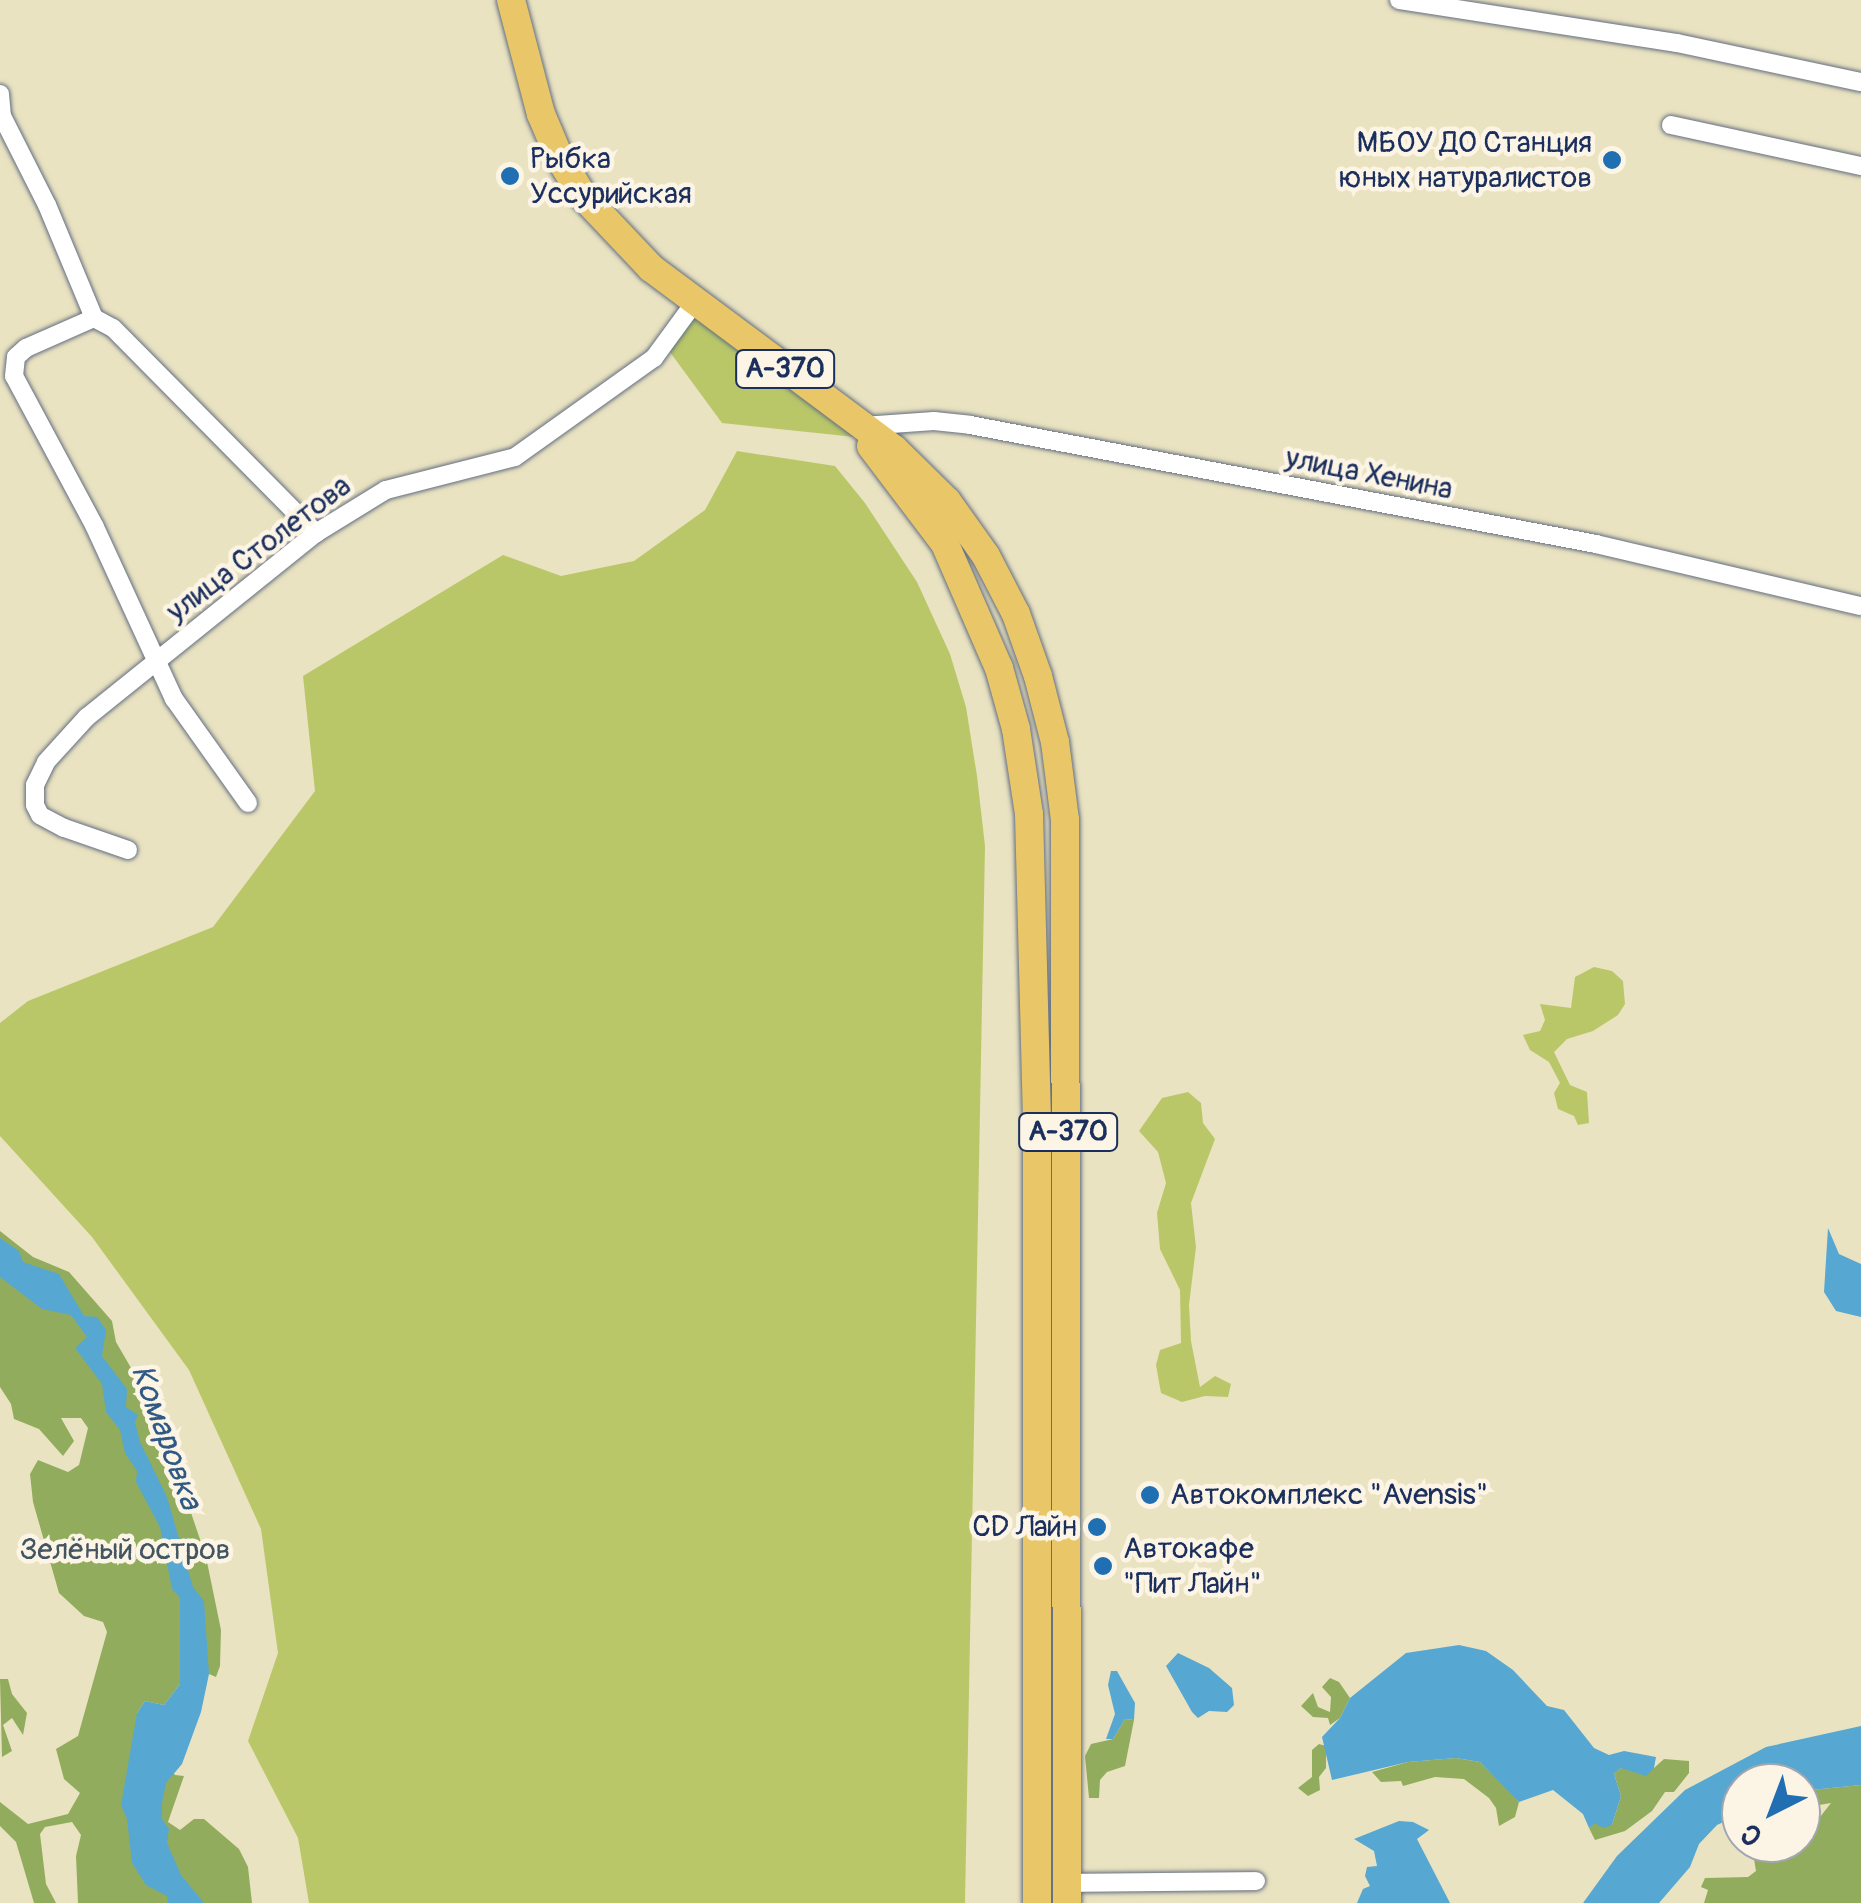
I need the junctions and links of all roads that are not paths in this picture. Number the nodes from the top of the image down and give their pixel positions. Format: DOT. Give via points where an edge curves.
graph roads {
  1 [pos="511,0"];
  2 [pos="1398,0"];
  3 [pos="1861,82"];
  4 [pos="0,94"];
  5 [pos="1670,125"];
  6 [pos="1861,166"];
  7 [pos="695,302"];
  8 [pos="94,318"];
  9 [pos="862,426"];
  10 [pos="316,534"];
  11 [pos="1861,606"];
  12 [pos="159,660"];
  13 [pos="248,803"];
  14 [pos="128,850"];
  15 [pos="1065,862"];
  16 [pos="1033,865"];
  17 [pos="1256,1881"];
  18 [pos="1068,1893"];
  19 [pos="1037,1903"];
  1 -- 7 [label="highway, А-370" via="560,160 606,224"];
  2 -- 3 [label="street" via="1678,42"];
  4 -- 8 [label="street" via="2,116"];
  5 -- 6 [label="street"];
  7 -- 9 [label="highway, А-370"];
  7 -- 10 [label="street, улица Столетова" via="654,358 514,457 386,490"];
  8 -- 10 [label="street" via="137,350"];
  8 -- 12 [label="street" via="26,348 16,357 14,376"];
  9 -- 11 [label="street, улица Хенина" via="970,424 1596,544"];
  9 -- 15 [label="highway, А-370" via="947,501 1016,614 1055,742"];
  9 -- 16 [label="highway, А-370" via="944,544 1000,668 1016,729"];
  10 -- 12 [label="street, улица Столетова"];
  12 -- 13 [label="street" via="174,699"];
  12 -- 14 [label="street, улица Столетова" via="76,728 35,785 40,815"];
  15 -- 16 [label="highway" via="1047,851"];
  15 -- 18 [label="highway, А-370"];
  16 -- 19 [label="highway, А-370"];
  17 -- 18 [label="street"];
}
